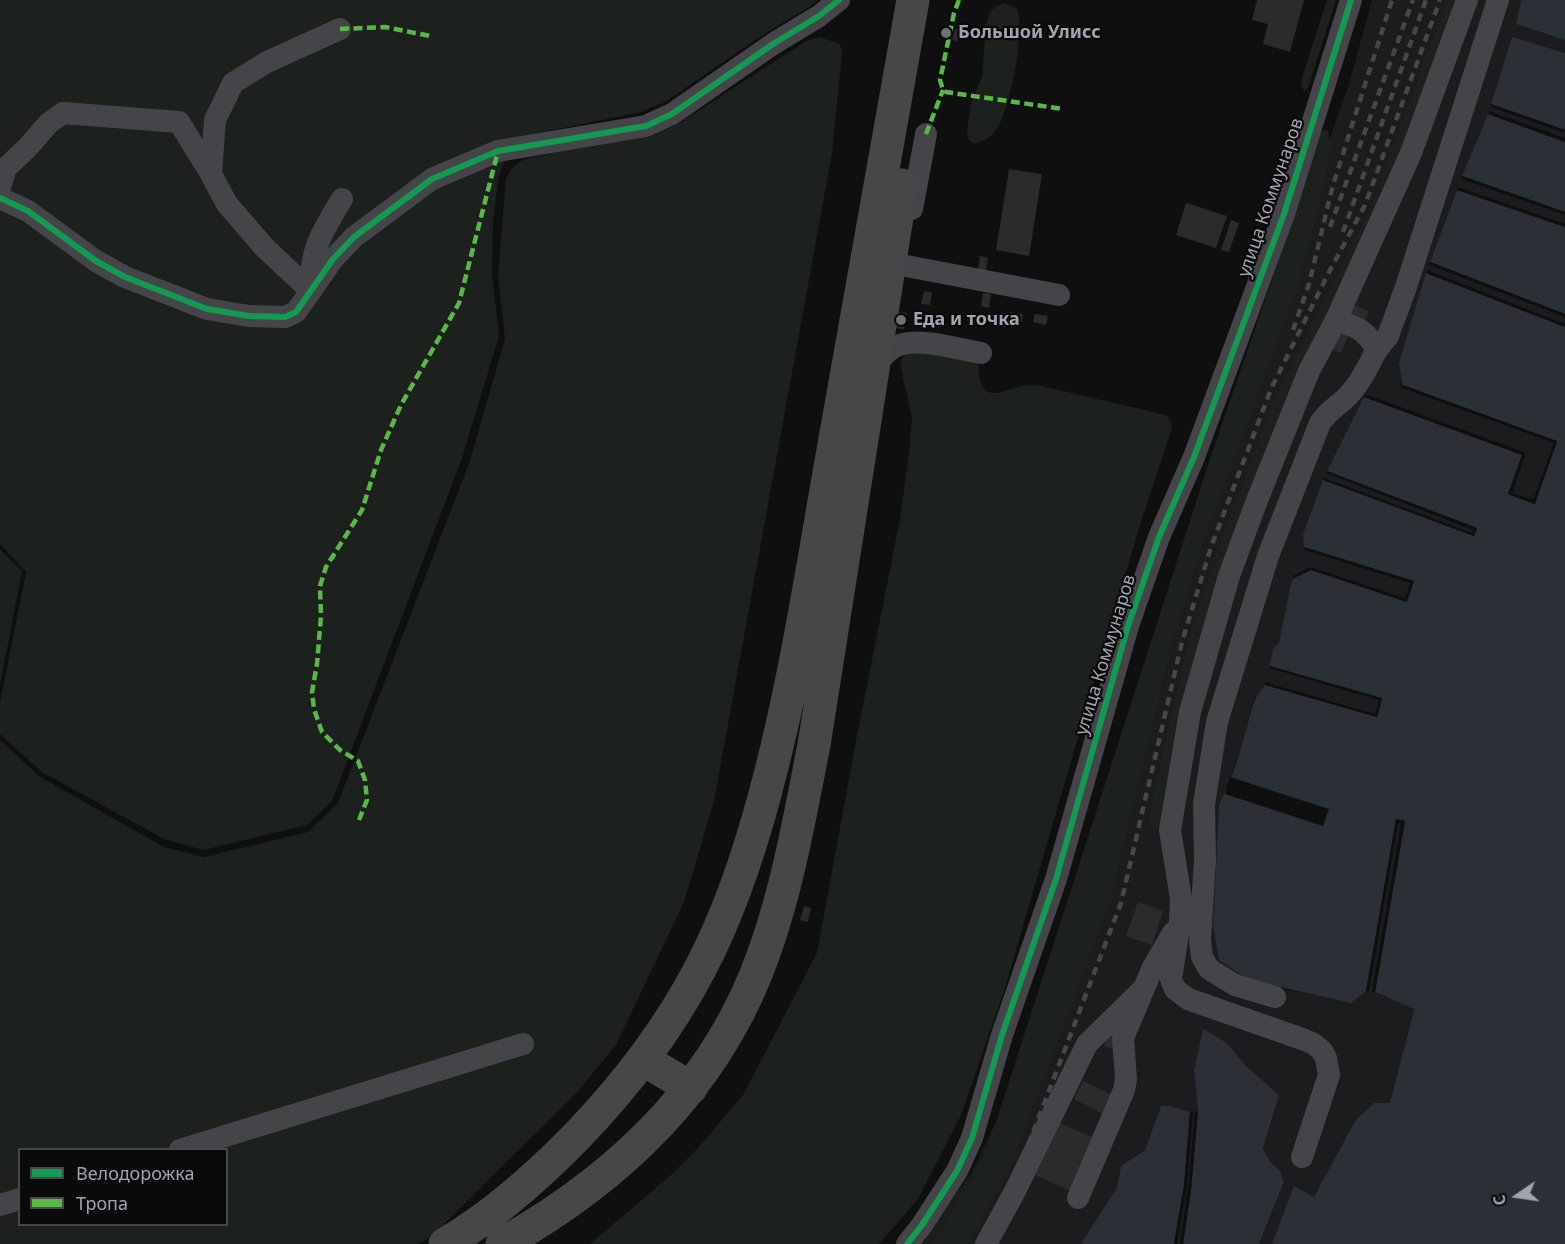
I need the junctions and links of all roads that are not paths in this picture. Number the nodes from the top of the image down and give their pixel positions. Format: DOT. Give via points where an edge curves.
graph roads {
  1 [pos="839,0"];
  2 [pos="913,0"];
  3 [pos="936,0"];
  4 [pos="1351,0"];
  5 [pos="1467,0"];
  6 [pos="1498,0"];
  7 [pos="340,29"];
  8 [pos="215,120"];
  9 [pos="179,122"];
  10 [pos="926,134"];
  11 [pos="211,174"];
  12 [pos="0,187"];
  13 [pos="0,198"];
  14 [pos="342,199"];
  15 [pos="902,264"];
  16 [pos="311,291"];
  17 [pos="1059,295"];
  18 [pos="1336,320"];
  19 [pos="1376,351"];
  20 [pos="981,352"];
  21 [pos="878,361"];
  22 [pos="1180,921"];
  23 [pos="1142,990"];
  24 [pos="1275,997"];
  25 [pos="523,1044"];
  26 [pos="644,1060"];
  27 [pos="691,1088"];
  28 [pos="183,1148"];
  29 [pos="1302,1157"];
  30 [pos="1078,1198"];
  31 [pos="18,1200"];
  32 [pos="0,1205"];
  33 [pos="445,1244"];
  34 [pos="502,1244"];
  35 [pos="907,1244"];
  36 [pos="986,1244"];
  1 -- 16 [label="street" via="672,114 646,126 498,151 432,179 354,237"];
  2 -- 26 [label="highway" via="780,739 736,888 700,969"];
  3 -- 21 [label="highway" via="899,201"];
  4 -- 35 [label="street, улица Коммунаров" via="1284,213 1128,626 1056,879 1002,1035 972,1138 957,1171"];
  5 -- 18 [label="street" via="1411,153"];
  6 -- 19 [label="street" via="1406,287 1388,336"];
  7 -- 8 [label="street" via="267,62 233,83"];
  8 -- 9 [label="street"];
  8 -- 11 [label="street"];
  9 -- 11 [label="street"];
  9 -- 12 [label="street" via="63,113 6,168"];
  10 -- 15 [label="street"];
  11 -- 16 [label="street" via="227,204 265,248"];
  13 -- 16 [label="street" via="28,211 96,261 125,277 207,309 285,317 296,312"];
  14 -- 16 [label="street" via="313,254"];
  15 -- 17 [label="street"];
  15 -- 21 [label="street"];
  18 -- 19 [label="street" via="1362,330 1372,338"];
  18 -- 22 [label="street" via="1310,371 1229,576 1190,712 1170,830 1181,898"];
  19 -- 24 [label="street" via="1348,395 1320,423 1268,556 1216,722 1204,804 1202,957 1209,969 1235,985"];
  20 -- 21 [label="street" via="912,342 902,344"];
  21 -- 27 [label="highway" via="814,745 783,889 765,953 746,997"];
  22 -- 23 [label="street"];
  22 -- 29 [label="street" via="1171,979 1175,989 1188,999 1314,1044 1326,1058 1329,1075"];
  23 -- 30 [label="street" via="1123,1038 1124,1090"];
  23 -- 36 [label="street" via="1087,1044"];
  25 -- 28 [label="street"];
  26 -- 27 [label="highway"];
  26 -- 33 [label="highway" via="608,1104 542,1172 496,1210"];
  27 -- 34 [label="highway" via="616,1167 573,1200"];
  31 -- 32 [label="street"];
}
